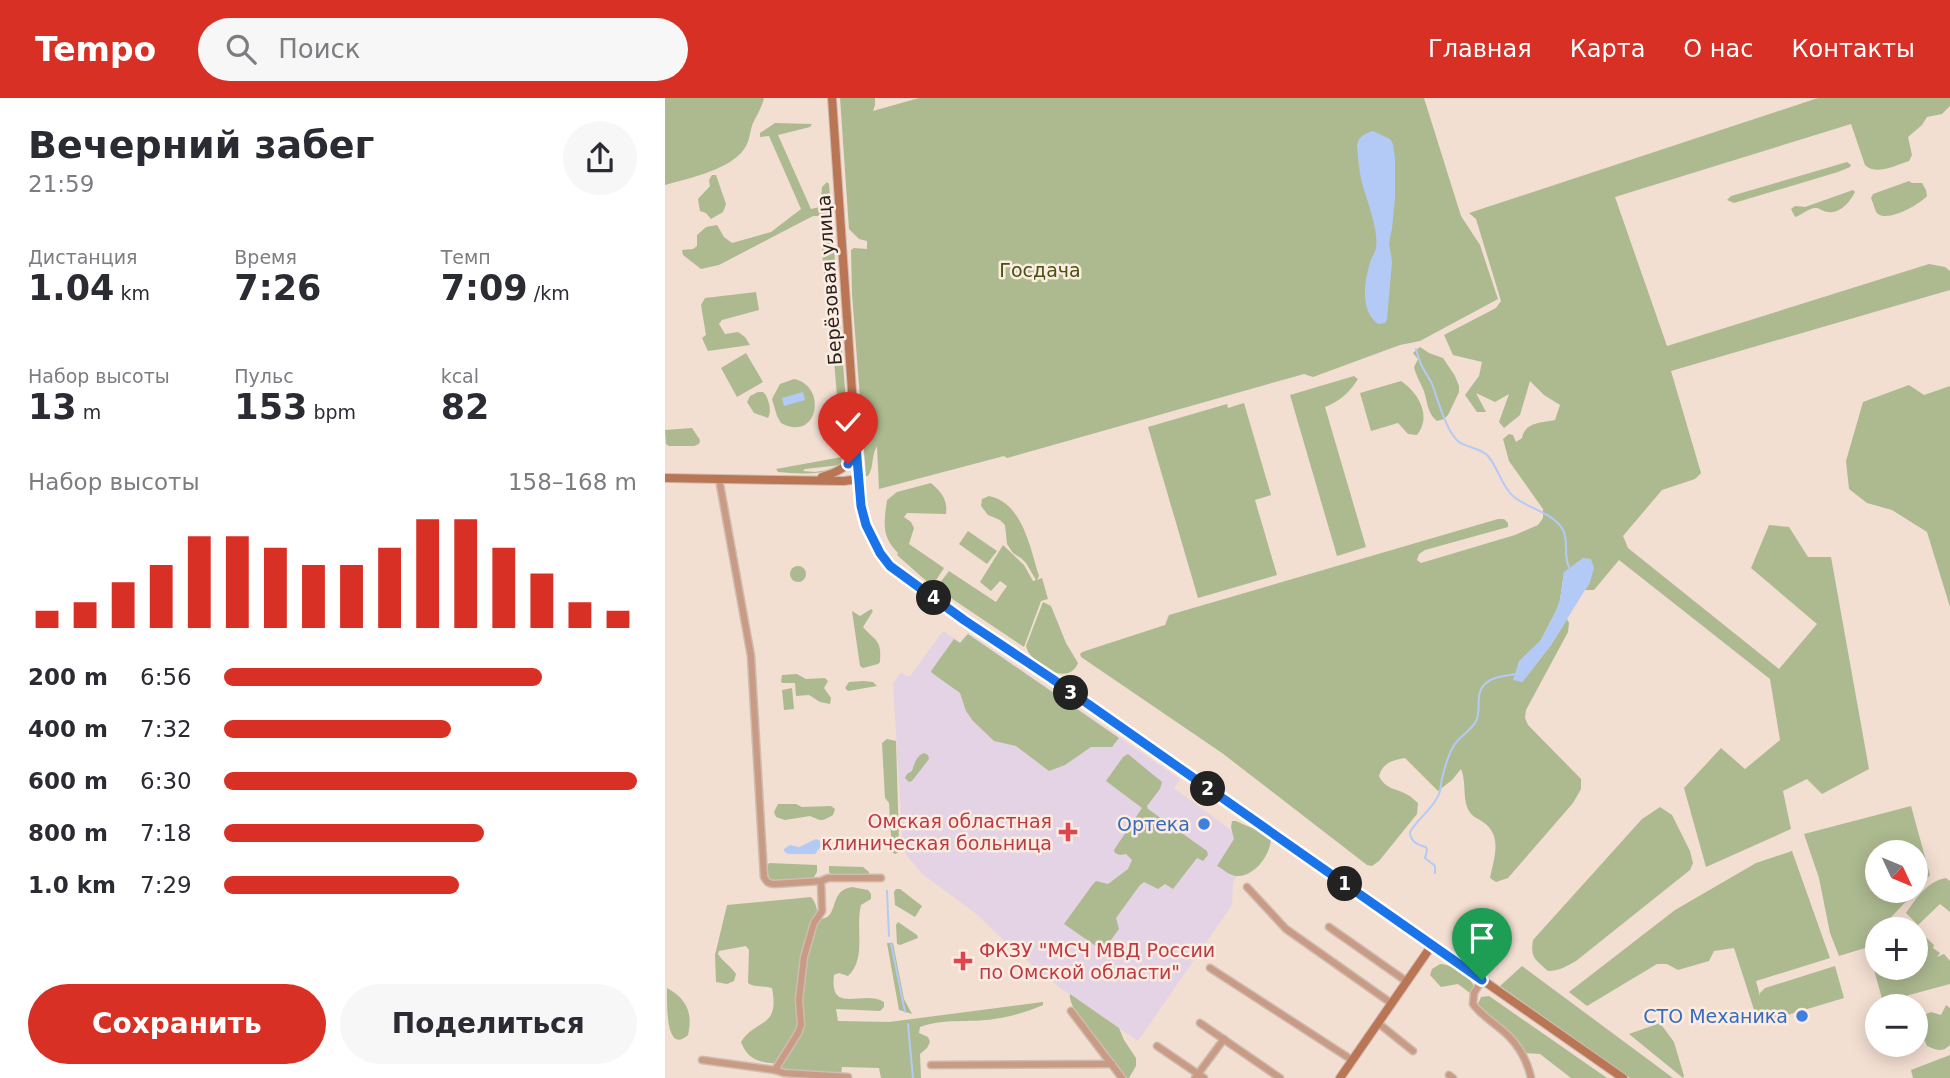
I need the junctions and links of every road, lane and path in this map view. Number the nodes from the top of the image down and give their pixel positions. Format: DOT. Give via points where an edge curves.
graph roads {
  1 [pos="832,98"];
  2 [pos="856,446"];
  3 [pos="822,477"];
  4 [pos="665,478"];
  5 [pos="719,479"];
  6 [pos="771,479"];
  7 [pos="858,479"];
  8 [pos="881,878"];
  9 [pos="821,881"];
  10 [pos="1247,887"];
  11 [pos="1329,927"];
  12 [pos="1432,945"];
  13 [pos="1210,968"];
  14 [pos="1482,980"];
  15 [pos="1406,981"];
  16 [pos="1391,1003"];
  17 [pos="1071,1011"];
  18 [pos="1200,1023"];
  19 [pos="1377,1023"];
  20 [pos="1224,1039"];
  21 [pos="1157,1046"];
  22 [pos="1413,1051"];
  23 [pos="702,1060"];
  24 [pos="1352,1060"];
  25 [pos="1112,1064"];
  26 [pos="930,1065"];
  27 [pos="775,1070"];
  28 [pos="848,1077"];
  29 [pos="1199,1077"];
  30 [pos="1344,1077"];
  31 [pos="1122,1078"];
  32 [pos="1280,1078"];
  33 [pos="1531,1078"];
  34 [pos="1623,1078"];
  1 -- 2 [label="main road, Берёзовая улица"];
  2 -- 3 [label="main road" via="844,468"];
  2 -- 7 [label="main road, Берёзовая улица"];
  3 -- 6 [label="main road"];
  3 -- 7 [label="main road"];
  4 -- 5 [label="main road"];
  5 -- 6 [label="main road"];
  5 -- 9 [label="street" via="751,656 764,877 769,884"];
  6 -- 7 [label="main road"];
  7 -- 12 [label="main road, Берёзовая улица" via="872,540 896,571"];
  8 -- 9 [label="street"];
  9 -- 27 [label="street" via="822,911 804,957 801,1025"];
  10 -- 16 [label="street" via="1286,929"];
  11 -- 15 [label="street"];
  12 -- 14 [label="main road, Берёзовая улица"];
  12 -- 15 [label="main road"];
  13 -- 24 [label="street"];
  14 -- 33 [label="street" via="1473,1004 1517,1046"];
  14 -- 34 [label="main road, Берёзовая улица"];
  15 -- 16 [label="main road"];
  16 -- 19 [label="main road"];
  17 -- 25 [label="street"];
  18 -- 20 [label="street"];
  19 -- 22 [label="street"];
  19 -- 24 [label="main road"];
  20 -- 29 [label="street"];
  20 -- 32 [label="street"];
  21 -- 29 [label="street"];
  23 -- 27 [label="street"];
  24 -- 30 [label="main road"];
  25 -- 26 [label="street"];
  25 -- 31 [label="street"];
  27 -- 28 [label="street"];
}
